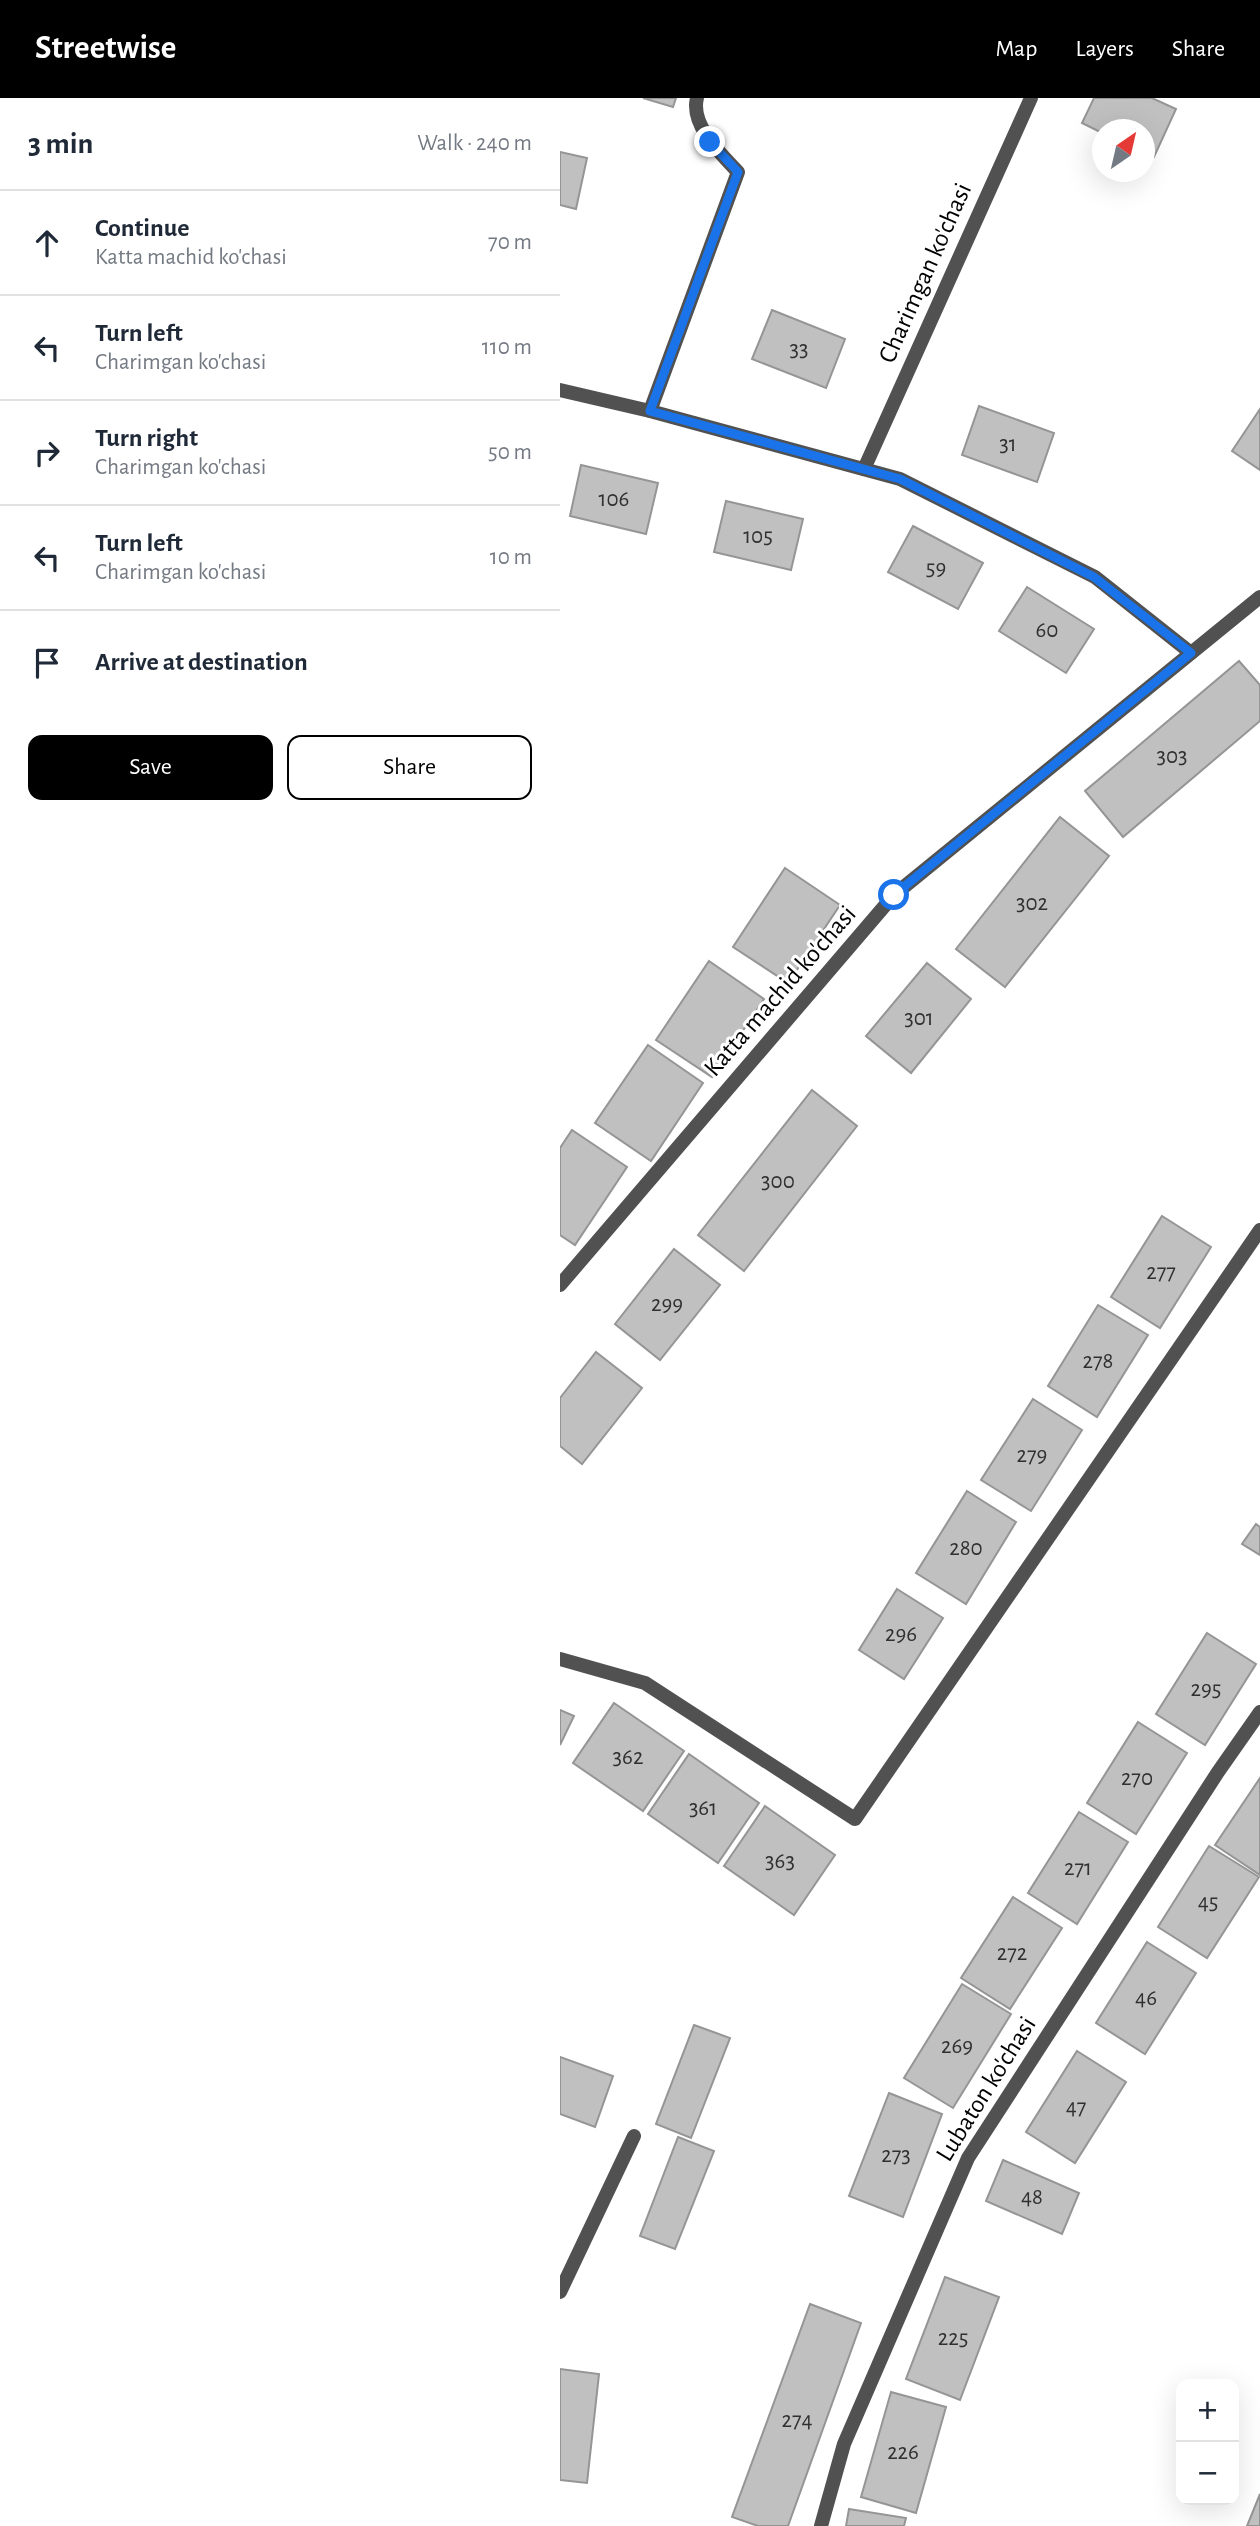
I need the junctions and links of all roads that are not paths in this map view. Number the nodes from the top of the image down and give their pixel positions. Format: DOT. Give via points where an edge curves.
graph roads {
  1 [pos="697,98"];
  2 [pos="1031,98"];
  3 [pos="560,390"];
  4 [pos="650,411"];
  5 [pos="864,469"];
  6 [pos="1260,597"];
  7 [pos="1191,653"];
  8 [pos="1260,1230"];
  9 [pos="560,1285"];
  10 [pos="560,1659"];
  11 [pos="1260,1712"];
  12 [pos="634,2136"];
  13 [pos="560,2292"];
  14 [pos="821,2526"];
  1 -- 4 [label="street" via="695,107 710,142 738,172"];
  2 -- 5 [label="street, Charimgan ko'chasi"];
  3 -- 4 [label="street"];
  4 -- 5 [label="street"];
  5 -- 7 [label="street" via="900,479 1094,577"];
  6 -- 7 [label="street, Katta machid ko'chasi"];
  7 -- 9 [label="street, Katta machid ko'chasi" via="894,895"];
  8 -- 10 [label="street" via="855,1819 645,1683"];
  11 -- 14 [label="street, Lubaton ko'chasi" via="968,2158 844,2444"];
  12 -- 13 [label="street"];
}
